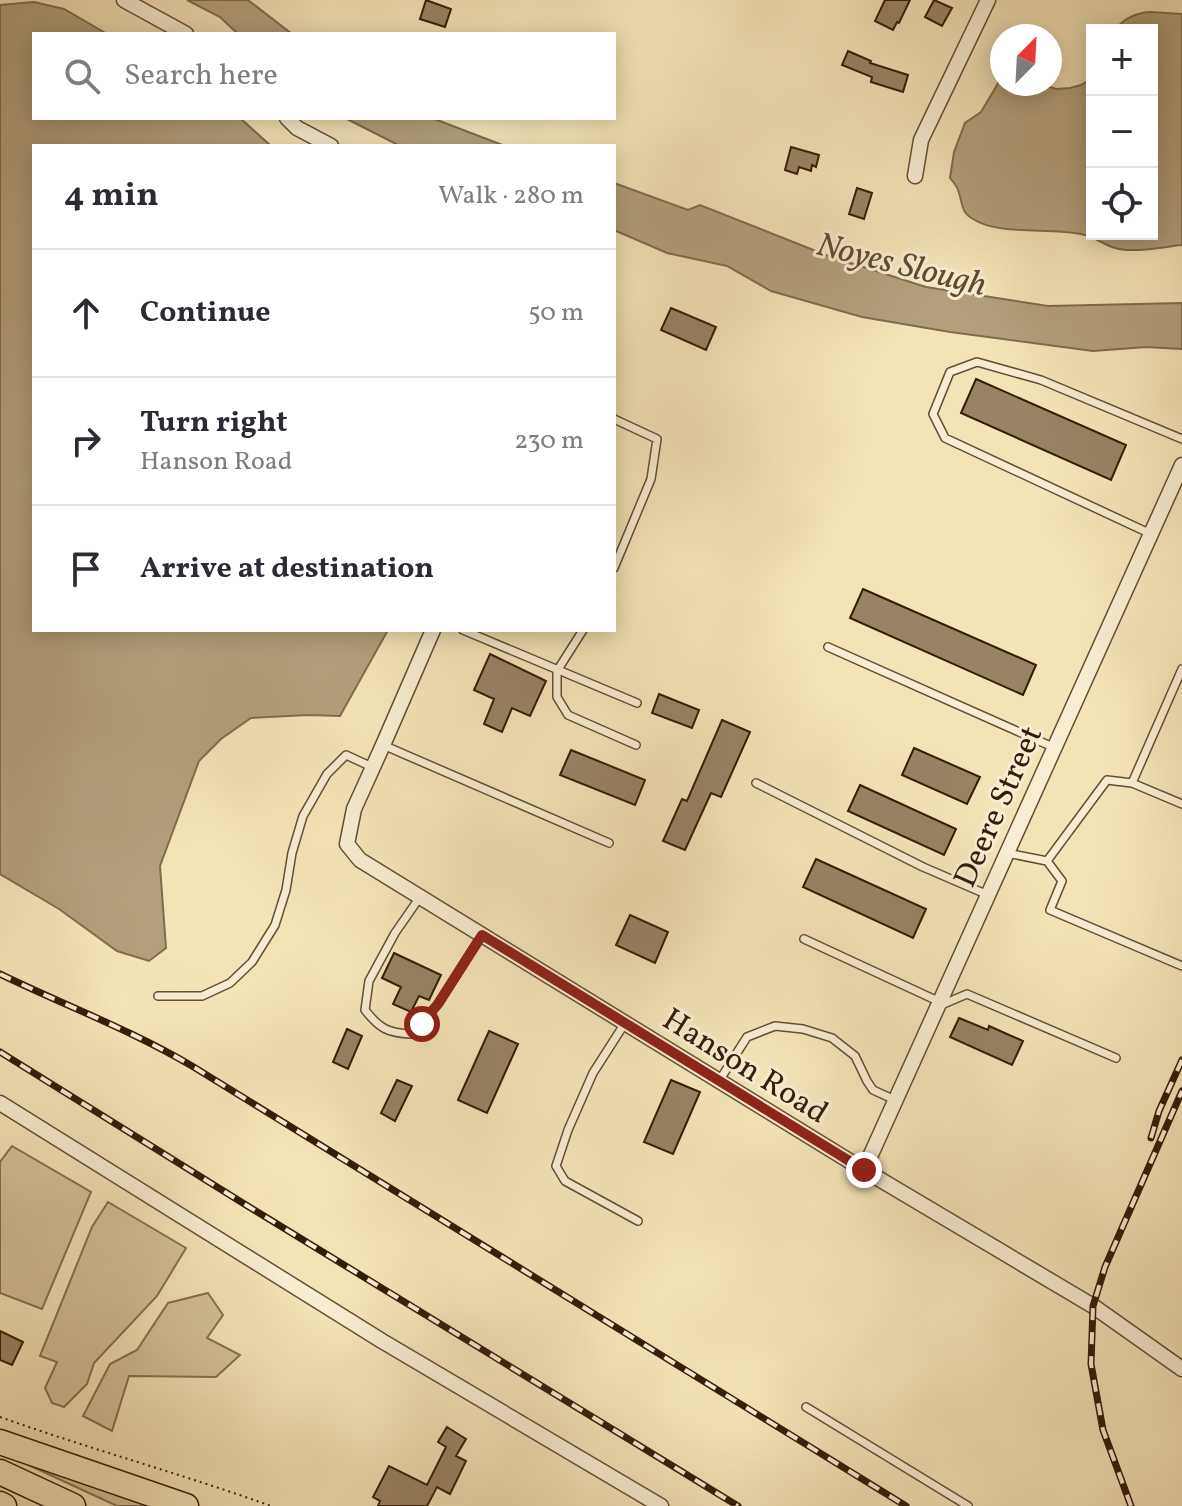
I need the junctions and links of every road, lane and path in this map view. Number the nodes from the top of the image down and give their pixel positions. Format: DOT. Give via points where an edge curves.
graph roads {
  1 [pos="124,0"];
  2 [pos="988,0"];
  3 [pos="182,32"];
  4 [pos="289,120"];
  5 [pos="327,144"];
  6 [pos="915,176"];
  7 [pos="616,420"];
  8 [pos="1182,439"];
  9 [pos="1182,465"];
  10 [pos="1151,534"];
  11 [pos="616,563"];
  12 [pos="432,632"];
  13 [pos="468,632"];
  14 [pos="582,632"];
  15 [pos="828,647"];
  16 [pos="1182,669"];
  17 [pos="557,671"];
  18 [pos="637,703"];
  19 [pos="383,745"];
  20 [pos="636,745"];
  21 [pos="1055,748"];
  22 [pos="373,768"];
  23 [pos="756,783"];
  24 [pos="1132,783"];
  25 [pos="1182,804"];
  26 [pos="609,843"];
  27 [pos="1007,853"];
  28 [pos="1047,861"];
  29 [pos="988,895"];
  30 [pos="420,897"];
  31 [pos="482,935"];
  32 [pos="804,939"];
  33 [pos="1182,966"];
  34 [pos="158,996"];
  35 [pos="938,1005"];
  36 [pos="625,1023"];
  37 [pos="1116,1058"];
  38 [pos="719,1081"];
  39 [pos="895,1100"];
  40 [pos="0,1103"];
  41 [pos="864,1170"];
  42 [pos="638,1221"];
  43 [pos="1182,1369"];
  44 [pos="806,1407"];
  45 [pos="0,1417"];
  46 [pos="0,1442"];
  47 [pos="0,1472"];
  48 [pos="73,1506"];
  49 [pos="186,1506"];
  50 [pos="271,1506"];
  51 [pos="661,1506"];
  52 [pos="968,1506"];
  1 -- 3 [label="street"];
  2 -- 6 [label="street" via="921,140"];
  4 -- 5 [label="street"];
  7 -- 11 [label="lane" via="657,439 651,479"];
  8 -- 10 [label="lane" via="1041,380 977,362 950,372 933,414 945,438"];
  9 -- 10 [label="street, Deere Street"];
  10 -- 21 [label="street, Deere Street"];
  12 -- 19 [label="street"];
  13 -- 17 [label="lane"];
  14 -- 17 [label="lane"];
  15 -- 21 [label="lane"];
  16 -- 24 [label="lane"];
  17 -- 18 [label="lane"];
  17 -- 20 [label="lane" via="557,697 568,715"];
  19 -- 22 [label="street"];
  19 -- 26 [label="lane"];
  21 -- 27 [label="street, Deere Street"];
  22 -- 30 [label="street, Hanson Road" via="354,809 347,844 360,860"];
  22 -- 34 [label="lane" via="346,755 327,774 303,816 275,925 252,962 230,983 202,996"];
  23 -- 29 [label="lane"];
  24 -- 25 [label="lane"];
  24 -- 28 [label="lane" via="1107,780"];
  27 -- 28 [label="lane"];
  27 -- 29 [label="street, Deere Street"];
  28 -- 33 [label="lane" via="1062,881 1050,910"];
  29 -- 35 [label="street, Deere Street"];
  30 -- 31 [label="street, Hanson Road"];
  30 -- 31 [label="lane" via="369,981 365,1010 378,1026 411,1034 438,1004"];
  31 -- 36 [label="street, Hanson Road"];
  32 -- 35 [label="lane"];
  35 -- 37 [label="lane" via="967,994"];
  35 -- 39 [label="street, Deere Street"];
  36 -- 38 [label="street, Hanson Road"];
  36 -- 42 [label="lane" via="593,1073 556,1166 565,1181"];
  38 -- 39 [label="lane" via="747,1037 775,1026 803,1029 832,1038 855,1056 873,1090"];
  38 -- 41 [label="street, Hanson Road"];
  39 -- 41 [label="street, Deere Street"];
  40 -- 51 [label="street" via="382,1341"];
  41 -- 43 [label="street, Hanson Road" via="1093,1306"];
  44 -- 52 [label="lane"];
  45 -- 50 [label="path"];
  46 -- 49 [label="highway"];
  47 -- 48 [label="highway"];
}
